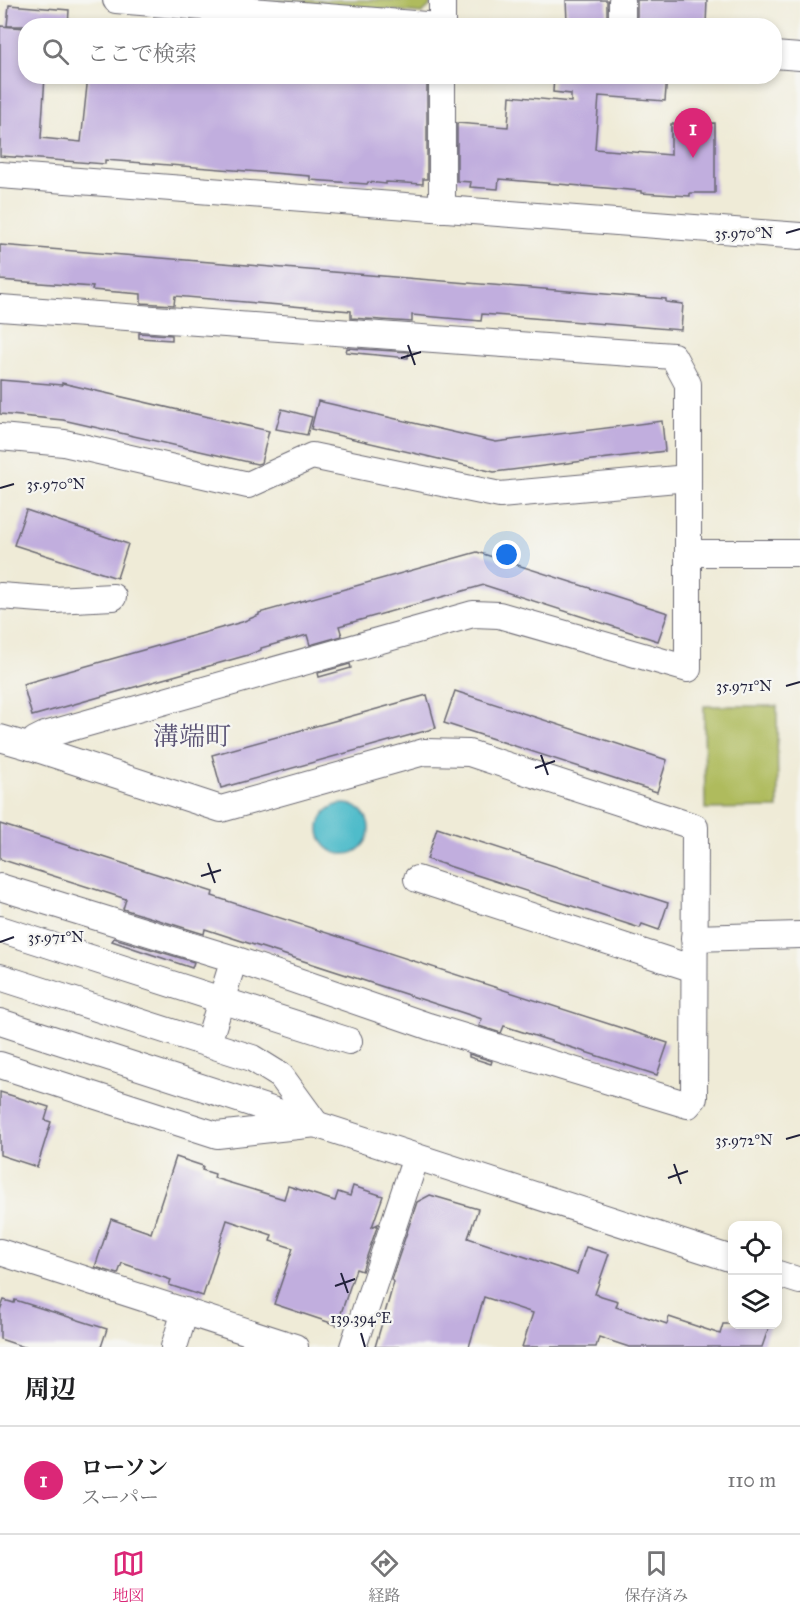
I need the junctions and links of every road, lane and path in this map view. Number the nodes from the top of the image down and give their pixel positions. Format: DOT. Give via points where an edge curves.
graph roads {
  1 [pos="116,0"];
  2 [pos="442,0"];
  3 [pos="622,0"];
  4 [pos="174,2"];
  5 [pos="351,18"];
  6 [pos="441,18"];
  7 [pos="622,18"];
  8 [pos="782,56"];
  9 [pos="800,57"];
  10 [pos="442,84"];
  11 [pos="0,175"];
  12 [pos="442,209"];
  13 [pos="800,236"];
  14 [pos="0,308"];
  15 [pos="0,437"];
  16 [pos="688,478"];
  17 [pos="688,553"];
  18 [pos="800,553"];
  19 [pos="0,596"];
  20 [pos="113,597"];
  21 [pos="0,738"];
  22 [pos="31,747"];
  23 [pos="417,879"];
  24 [pos="0,887"];
  25 [pos="0,928"];
  26 [pos="800,935"];
  27 [pos="694,938"];
  28 [pos="234,959"];
  29 [pos="694,969"];
  30 [pos="0,977"];
  31 [pos="220,999"];
  32 [pos="0,1022"];
  33 [pos="349,1041"];
  34 [pos="208,1043"];
  35 [pos="0,1065"];
  36 [pos="316,1124"];
  37 [pos="416,1157"];
  38 [pos="0,1252"];
  39 [pos="728,1258"];
  40 [pos="780,1275"];
  41 [pos="800,1281"];
  42 [pos="185,1311"];
  43 [pos="174,1347"];
  44 [pos="295,1347"];
  45 [pos="353,1347"];
  1 -- 4 [label="street"];
  2 -- 6 [label="street"];
  3 -- 7 [label="street"];
  4 -- 5 [label="street"];
  8 -- 9 [label="street"];
  10 -- 12 [label="street"];
  11 -- 12 [label="street"];
  12 -- 13 [label="street"];
  14 -- 16 [label="street" via="673,356 688,384"];
  15 -- 16 [label="street" via="64,443 248,485 312,456 500,495"];
  16 -- 17 [label="street"];
  17 -- 18 [label="street"];
  17 -- 22 [label="street" via="688,669 499,615 473,614 45,735"];
  19 -- 20 [label="street" via="54,600"];
  21 -- 22 [label="street"];
  22 -- 27 [label="street" via="221,808 424,752 469,753 695,827"];
  23 -- 29 [label="street"];
  24 -- 28 [label="street"];
  25 -- 31 [label="street"];
  26 -- 27 [label="street"];
  27 -- 29 [label="street"];
  28 -- 29 [label="street" via="428,1026 688,1105 694,1098"];
  28 -- 31 [label="street"];
  30 -- 34 [label="street"];
  31 -- 33 [label="street"];
  31 -- 34 [label="street"];
  32 -- 36 [label="street"];
  34 -- 36 [label="street" via="252,1059 280,1076"];
  35 -- 36 [label="street" via="217,1135"];
  36 -- 37 [label="street"];
  37 -- 39 [label="street"];
  37 -- 45 [label="street"];
  38 -- 42 [label="street"];
  40 -- 41 [label="street"];
  42 -- 43 [label="street"];
  42 -- 44 [label="street"];
}
